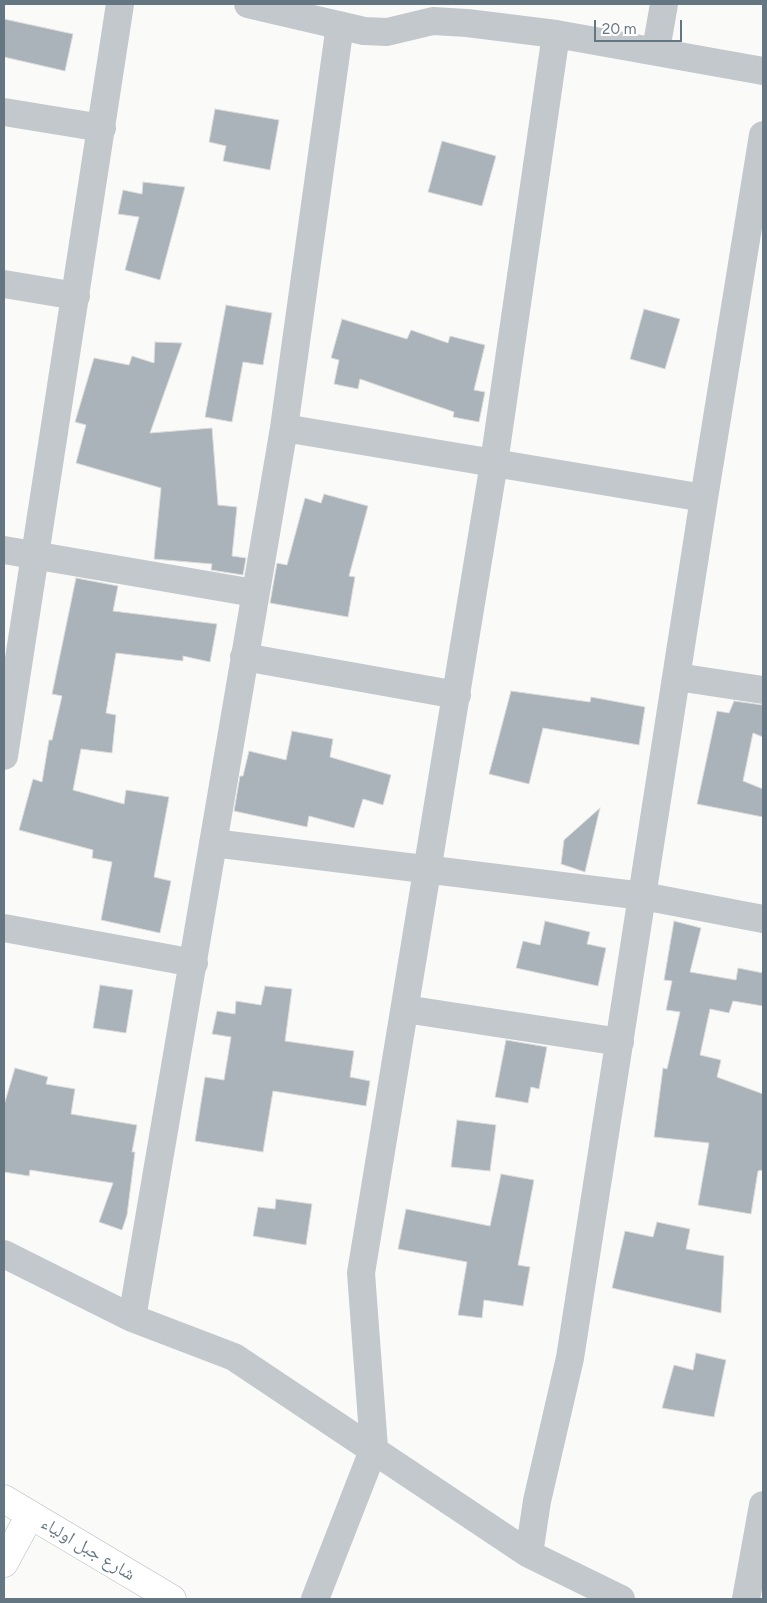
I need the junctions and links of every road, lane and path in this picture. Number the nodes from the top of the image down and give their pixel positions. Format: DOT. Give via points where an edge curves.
graph roads {
  1 [pos="120,4"];
  2 [pos="248,4"];
  3 [pos="664,4"];
  4 [pos="434,12"];
  5 [pos="340,25"];
  6 [pos="556,34"];
  7 [pos="656,50"];
  8 [pos="763,70"];
  9 [pos="4,112"];
  10 [pos="102,128"];
  11 [pos="763,135"];
  12 [pos="4,284"];
  13 [pos="76,296"];
  14 [pos="284,428"];
  15 [pos="494,463"];
  16 [pos="704,498"];
  17 [pos="4,550"];
  18 [pos="34,554"];
  19 [pos="254,593"];
  20 [pos="244,657"];
  21 [pos="677,677"];
  22 [pos="763,690"];
  23 [pos="457,695"];
  24 [pos="4,756"];
  25 [pos="213,843"];
  26 [pos="429,871"];
  27 [pos="643,896"];
  28 [pos="763,919"];
  29 [pos="4,928"];
  30 [pos="194,963"];
  31 [pos="405,1009"];
  32 [pos="620,1042"];
  33 [pos="4,1254"];
  34 [pos="132,1318"];
  35 [pos="374,1448"];
  36 [pos="4,1499"];
  37 [pos="763,1505"];
  38 [pos="30,1515"];
  39 [pos="529,1554"];
  40 [pos="4,1563"];
  41 [pos="172,1599"];
  42 [pos="315,1599"];
  43 [pos="621,1599"];
  44 [pos="746,1599"];
  1 -- 10 [label="street"];
  2 -- 5 [label="street"];
  3 -- 7 [label="street"];
  4 -- 5 [label="street" via="386,32"];
  4 -- 6 [label="street" via="467,23"];
  5 -- 14 [label="street"];
  6 -- 7 [label="street"];
  6 -- 15 [label="street"];
  7 -- 8 [label="street"];
  9 -- 10 [label="street"];
  10 -- 13 [label="street"];
  11 -- 16 [label="street"];
  12 -- 13 [label="street"];
  13 -- 18 [label="street"];
  14 -- 15 [label="street"];
  14 -- 19 [label="street"];
  15 -- 16 [label="street"];
  15 -- 23 [label="street"];
  16 -- 21 [label="street"];
  17 -- 18 [label="street"];
  18 -- 19 [label="street"];
  18 -- 24 [label="street"];
  19 -- 20 [label="street"];
  20 -- 23 [label="street"];
  20 -- 25 [label="street"];
  21 -- 22 [label="street"];
  21 -- 27 [label="street"];
  23 -- 26 [label="street"];
  25 -- 26 [label="street"];
  25 -- 30 [label="street"];
  26 -- 27 [label="street"];
  26 -- 31 [label="street"];
  27 -- 28 [label="street"];
  27 -- 32 [label="street"];
  29 -- 30 [label="street"];
  30 -- 34 [label="street"];
  31 -- 32 [label="street"];
  31 -- 35 [label="street" via="361,1273"];
  32 -- 39 [label="street" via="570,1358"];
  33 -- 34 [label="street"];
  34 -- 35 [label="street" via="234,1358"];
  35 -- 39 [label="street"];
  35 -- 42 [label="street"];
  36 -- 38 [label="highway, شارع جبل اولياء"];
  37 -- 44 [label="street"];
  38 -- 40 [label="highway"];
  38 -- 41 [label="highway, شارع جبل اولياء"];
  39 -- 43 [label="street"];
}
